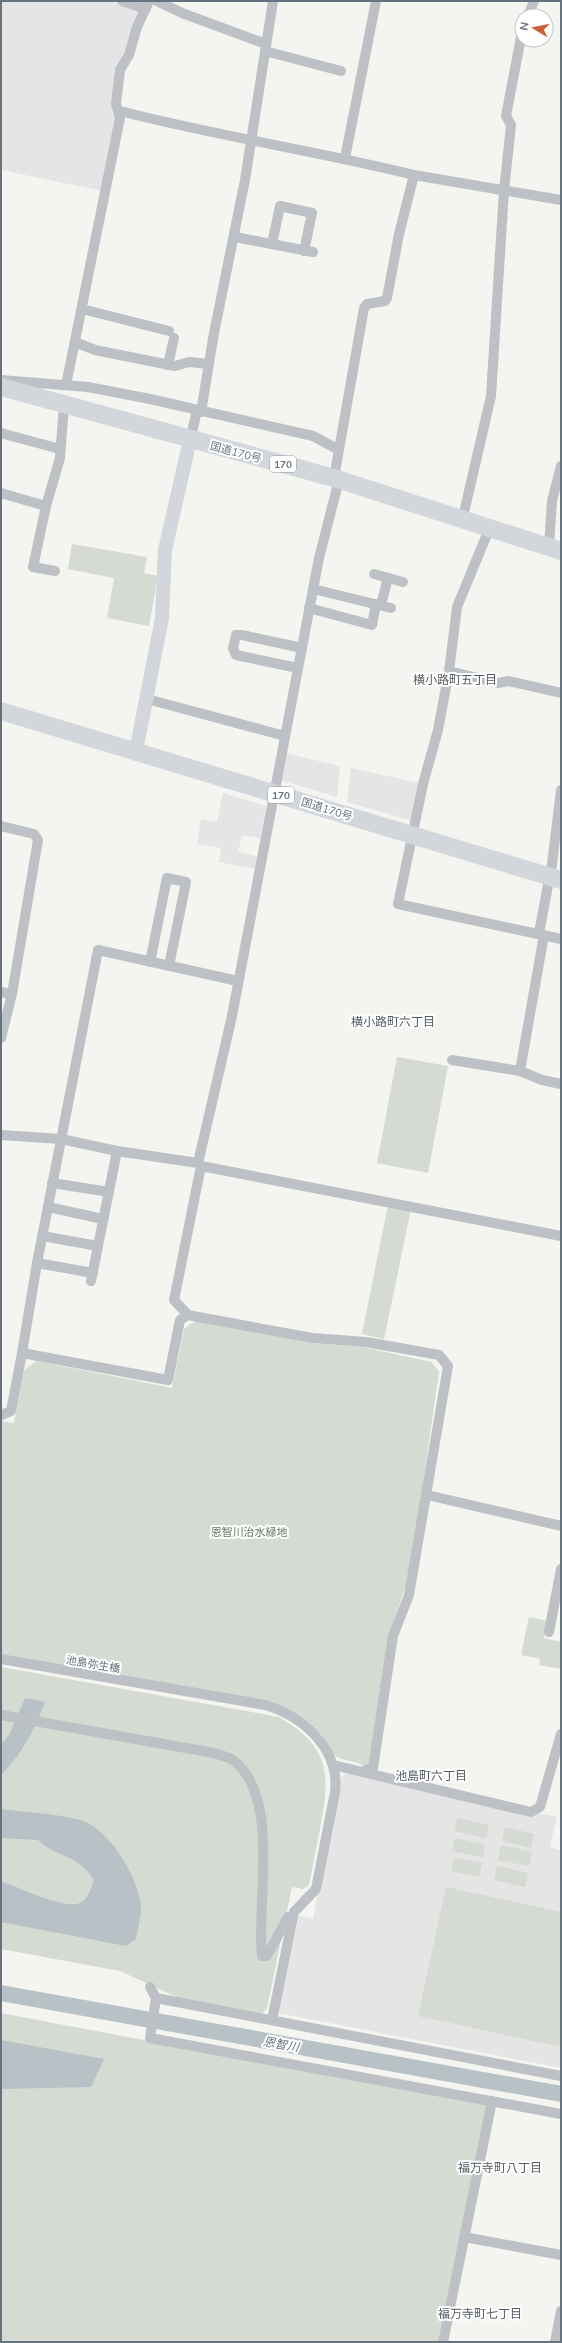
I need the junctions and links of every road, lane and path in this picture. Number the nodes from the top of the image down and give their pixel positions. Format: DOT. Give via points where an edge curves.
graph roads {
  1 [pos="122,1"];
  2 [pos="157,1"];
  3 [pos="273,1"];
  4 [pos="376,1"];
  5 [pos="147,5"];
  6 [pos="266,48"];
  7 [pos="519,48"];
  8 [pos="341,71"];
  9 [pos="120,111"];
  10 [pos="250,140"];
  11 [pos="345,158"];
  12 [pos="414,175"];
  13 [pos="504,191"];
  14 [pos="561,200"];
  15 [pos="235,237"];
  16 [pos="272,244"];
  17 [pos="82,309"];
  18 [pos="75,342"];
  19 [pos="208,364"];
  20 [pos="168,365"];
  21 [pos="1,380"];
  22 [pos="66,385"];
  23 [pos="1,387"];
  24 [pos="64,404"];
  25 [pos="199,411"];
  26 [pos="1,433"];
  27 [pos="190,440"];
  28 [pos="60,449"];
  29 [pos="339,450"];
  30 [pos="561,466"];
  31 [pos="337,479"];
  32 [pos="1,493"];
  33 [pos="46,506"];
  34 [pos="462,518"];
  35 [pos="490,527"];
  36 [pos="555,549"];
  37 [pos="56,571"];
  38 [pos="374,574"];
  39 [pos="388,578"];
  40 [pos="403,582"];
  41 [pos="313,589"];
  42 [pos="383,606"];
  43 [pos="310,608"];
  44 [pos="302,648"];
  45 [pos="298,668"];
  46 [pos="449,671"];
  47 [pos="561,693"];
  48 [pos="147,699"];
  49 [pos="1,711"];
  50 [pos="1,714"];
  51 [pos="285,736"];
  52 [pos="136,751"];
  53 [pos="561,790"];
  54 [pos="274,793"];
  55 [pos="1,826"];
  56 [pos="414,836"];
  57 [pos="556,879"];
  58 [pos="542,934"];
  59 [pos="561,939"];
  60 [pos="150,962"];
  61 [pos="170,966"];
  62 [pos="238,981"];
  63 [pos="1,992"];
  64 [pos="12,994"];
  65 [pos="1,1038"];
  66 [pos="452,1060"];
  67 [pos="520,1071"];
  68 [pos="561,1084"];
  69 [pos="1,1135"];
  70 [pos="61,1139"];
  71 [pos="116,1151"];
  72 [pos="200,1164"];
  73 [pos="52,1183"];
  74 [pos="109,1192"];
  75 [pos="48,1207"];
  76 [pos="103,1218"];
  77 [pos="42,1236"];
  78 [pos="561,1236"];
  79 [pos="98,1246"];
  80 [pos="37,1263"];
  81 [pos="188,1315"];
  82 [pos="22,1353"];
  83 [pos="1,1415"];
  84 [pos="428,1495"];
  85 [pos="561,1526"];
  86 [pos="561,1569"];
  87 [pos="548,1632"];
  88 [pos="1,1659"];
  89 [pos="1,1715"];
  90 [pos="561,1734"];
  91 [pos="333,1765"];
  92 [pos="363,1771"];
  93 [pos="288,1917"];
  94 [pos="150,1987"];
  95 [pos="155,2002"];
  96 [pos="272,2020"];
  97 [pos="561,2076"];
  98 [pos="492,2101"];
  99 [pos="561,2114"];
  100 [pos="464,2237"];
  101 [pos="561,2255"];
  102 [pos="561,2311"];
  103 [pos="443,2342"];
  104 [pos="555,2342"];
  1 -- 5 [label="street"];
  2 -- 6 [label="street"];
  3 -- 6 [label="street"];
  4 -- 11 [label="street"];
  5 -- 9 [label="street" via="136,27 129,55 120,70 116,104"];
  6 -- 8 [label="street"];
  6 -- 10 [label="street"];
  7 -- 13 [label="street" via="506,116 511,125"];
  9 -- 10 [label="street"];
  9 -- 17 [label="street"];
  10 -- 11 [label="street"];
  10 -- 15 [label="street"];
  11 -- 12 [label="street"];
  12 -- 13 [label="street"];
  12 -- 29 [label="street" via="399,234 387,298 385,301 367,304 364,308"];
  13 -- 14 [label="street"];
  13 -- 34 [label="street" via="491,396"];
  15 -- 16 [label="street"];
  15 -- 19 [label="street"];
  16 -- 16 [label="street" via="280,206 312,213 308,252"];
  17 -- 18 [label="street"];
  17 -- 20 [label="street" via="172,334"];
  18 -- 20 [label="street" via="95,350"];
  18 -- 22 [label="street"];
  19 -- 20 [label="street" via="189,362"];
  19 -- 25 [label="street"];
  21 -- 22 [label="street"];
  22 -- 25 [label="street" via="150,399"];
  23 -- 24 [label="highway, 国道170号 / 170"];
  24 -- 27 [label="highway, 国道170号 / 170"];
  24 -- 28 [label="street"];
  25 -- 27 [label="street"];
  25 -- 29 [label="street" via="313,436"];
  26 -- 28 [label="street"];
  27 -- 31 [label="highway, 国道170号 / 170"];
  27 -- 48 [label="street" via="165,550 162,618"];
  28 -- 33 [label="street" via="60,458"];
  29 -- 31 [label="street"];
  30 -- 36 [label="street" via="552,501"];
  31 -- 34 [label="highway, 国道170号 / 170"];
  31 -- 41 [label="street"];
  32 -- 33 [label="street"];
  33 -- 37 [label="street" via="33,567"];
  34 -- 35 [label="highway, 国道170号 / 170"];
  35 -- 36 [label="highway, 国道170号 / 170"];
  35 -- 46 [label="street" via="458,607"];
  38 -- 39 [label="street"];
  39 -- 40 [label="street"];
  39 -- 42 [label="street"];
  41 -- 42 [label="street"];
  41 -- 43 [label="street"];
  42 -- 43 [label="street" via="372,625"];
  43 -- 44 [label="street"];
  44 -- 45 [label="street"];
  44 -- 45 [label="street" via="236,635 233,648 236,655"];
  45 -- 51 [label="street"];
  46 -- 47 [label="street" via="498,683 509,681"];
  46 -- 56 [label="street"];
  48 -- 51 [label="street"];
  48 -- 52 [label="street"];
  49 -- 50 [label="street"];
  49 -- 52 [label="highway, 国道170号 / 170"];
  51 -- 54 [label="street"];
  52 -- 54 [label="highway, 国道170号 / 170"];
  53 -- 57 [label="street"];
  54 -- 56 [label="highway, 国道170号 / 170"];
  54 -- 62 [label="street"];
  55 -- 64 [label="street" via="34,834 38,840"];
  56 -- 57 [label="highway, 国道170号 / 170"];
  56 -- 58 [label="street" via="398,904"];
  57 -- 58 [label="street"];
  58 -- 59 [label="street"];
  58 -- 67 [label="street"];
  60 -- 61 [label="street"];
  60 -- 61 [label="street" via="168,878 186,882"];
  60 -- 70 [label="street" via="98,950"];
  61 -- 62 [label="street"];
  62 -- 72 [label="street"];
  63 -- 64 [label="street"];
  64 -- 65 [label="street"];
  66 -- 67 [label="street"];
  67 -- 68 [label="street"];
  69 -- 70 [label="street"];
  70 -- 71 [label="street"];
  70 -- 73 [label="street"];
  71 -- 72 [label="street"];
  71 -- 74 [label="street"];
  72 -- 78 [label="street"];
  72 -- 81 [label="street" via="174,1300"];
  73 -- 74 [label="street"];
  73 -- 75 [label="street"];
  74 -- 76 [label="street"];
  75 -- 76 [label="street"];
  75 -- 77 [label="street"];
  76 -- 79 [label="street"];
  77 -- 79 [label="street"];
  77 -- 80 [label="street"];
  79 -- 80 [label="street" via="92,1277"];
  80 -- 82 [label="street"];
  81 -- 82 [label="street" via="180,1320 168,1380"];
  81 -- 84 [label="street" via="312,1338 366,1342 439,1355 448,1366"];
  82 -- 83 [label="street" via="11,1411"];
  84 -- 85 [label="street"];
  84 -- 92 [label="street" via="409,1595 393,1636 373,1768"];
  86 -- 87 [label="street"];
  88 -- 91 [label="street, 池島弥生橋" via="283,1710 301,1720 316,1736"];
  89 -- 93 [label="street" via="214,1753 233,1760 249,1779 256,1793 261,1822 262,1956 266,1956"];
  90 -- 92 [label="street" via="540,1807 531,1812"];
  91 -- 92 [label="street"];
  91 -- 96 [label="street" via="337,1780 316,1888 294,1912"];
  94 -- 95 [label="street"];
  95 -- 96 [label="street"];
  95 -- 98 [label="street" via="150,2038"];
  96 -- 97 [label="street"];
  98 -- 99 [label="street"];
  98 -- 100 [label="street"];
  100 -- 101 [label="street"];
  100 -- 103 [label="street"];
  102 -- 104 [label="street"];
}
